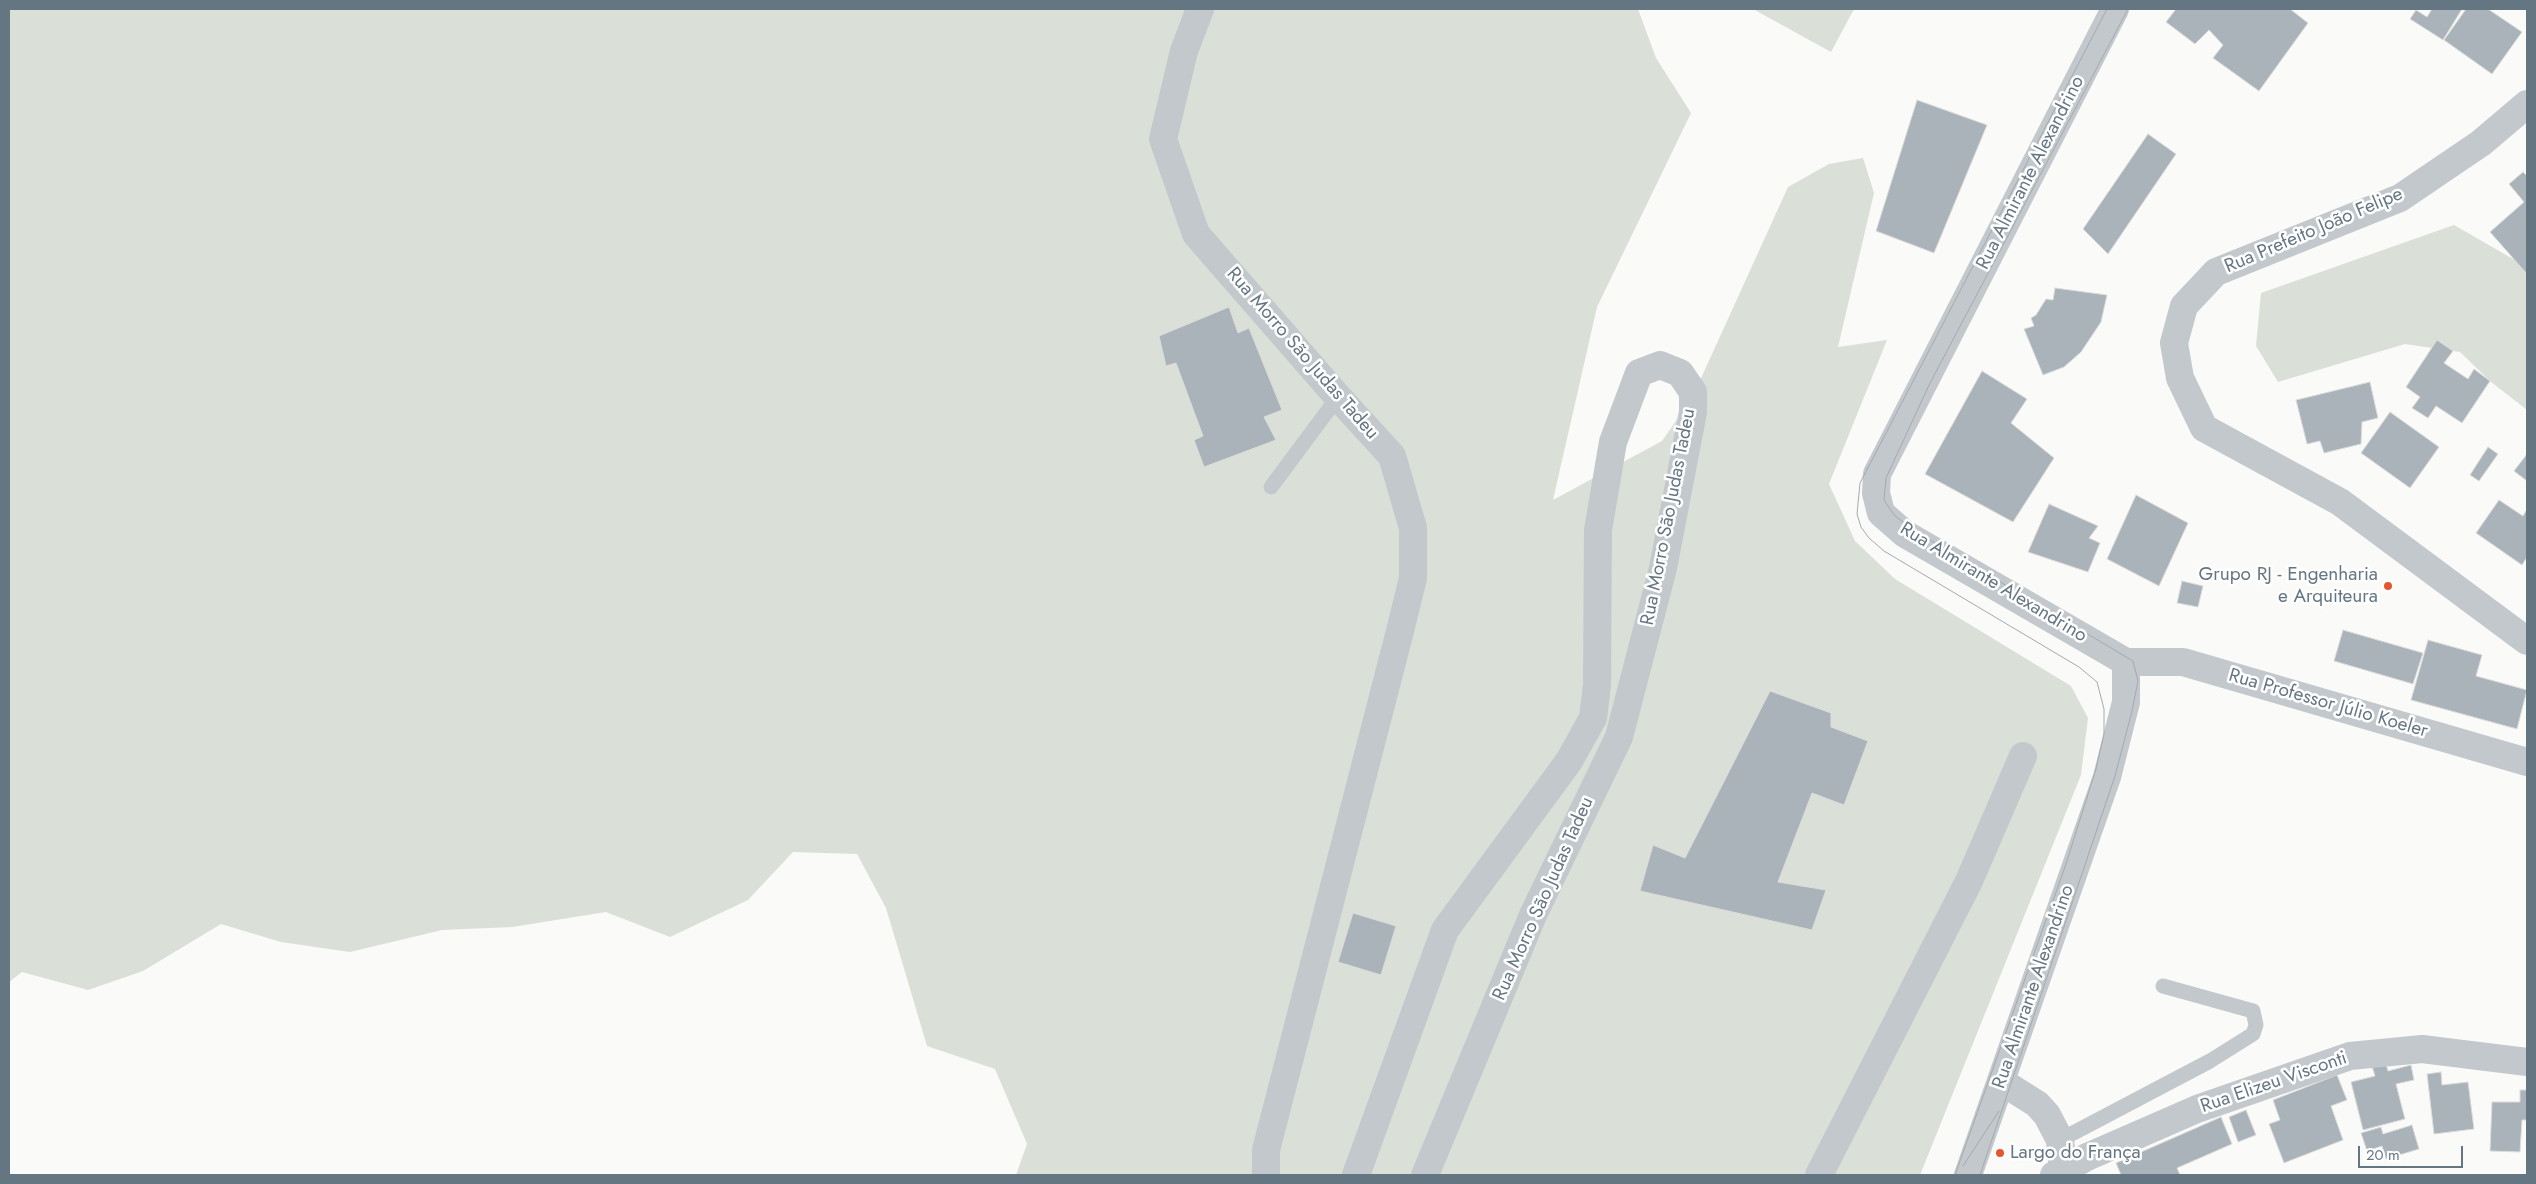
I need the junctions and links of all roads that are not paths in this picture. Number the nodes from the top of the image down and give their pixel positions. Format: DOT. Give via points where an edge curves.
graph roads {
  1 [pos="1200,9"];
  2 [pos="2115,9"];
  3 [pos="2527,104"];
  4 [pos="1338,397"];
  5 [pos="1271,487"];
  6 [pos="2527,640"];
  7 [pos="2126,662"];
  8 [pos="2023,756"];
  9 [pos="2527,762"];
  10 [pos="2163,986"];
  11 [pos="2527,1062"];
  12 [pos="2002,1082"];
  13 [pos="2060,1140"];
  14 [pos="2059,1173"];
  15 [pos="1266,1175"];
  16 [pos="1356,1175"];
  17 [pos="1425,1175"];
  18 [pos="1819,1175"];
  19 [pos="1968,1175"];
  1 -- 4 [label="street, Rua Morro São Judas Tadeu" via="1184,51 1163,139 1196,234"];
  2 -- 7 [label="street, Rua Almirante Alexandrino" via="1878,474 1876,493 1881,512 1905,534"];
  3 -- 6 [label="street, Rua Prefeito João Felipe" via="2481,143 2400,198 2216,272 2184,306 2174,343 2180,378 2204,428 2340,502"];
  4 -- 5 [label="lane"];
  4 -- 15 [label="street, Rua Morro São Judas Tadeu" via="1392,456 1413,528 1412,578 1266,1150"];
  7 -- 9 [label="street, Rua Professor Júlio Koeler" via="2183,662"];
  7 -- 12 [label="street, Rua Almirante Alexandrino" via="2126,702 2110,767"];
  8 -- 18 [label="street" via="1969,880"];
  10 -- 13 [label="lane" via="2253,1012 2256,1025 2253,1034 2210,1061"];
  11 -- 14 [label="street, Rua Elizeu Visconti" via="2422,1049 2350,1056 2196,1109 2087,1157"];
  12 -- 13 [label="street" via="2037,1104 2047,1115"];
  12 -- 19 [label="street, Rua Almirante Alexandrino"];
  13 -- 14 [label="street"];
  16 -- 17 [label="street, Rua Morro São Judas Tadeu" via="1445,930 1569,761 1593,718 1598,530 1613,442 1639,373 1660,365 1680,373 1693,392 1693,412 1663,568 1619,737 1534,915"];
}
